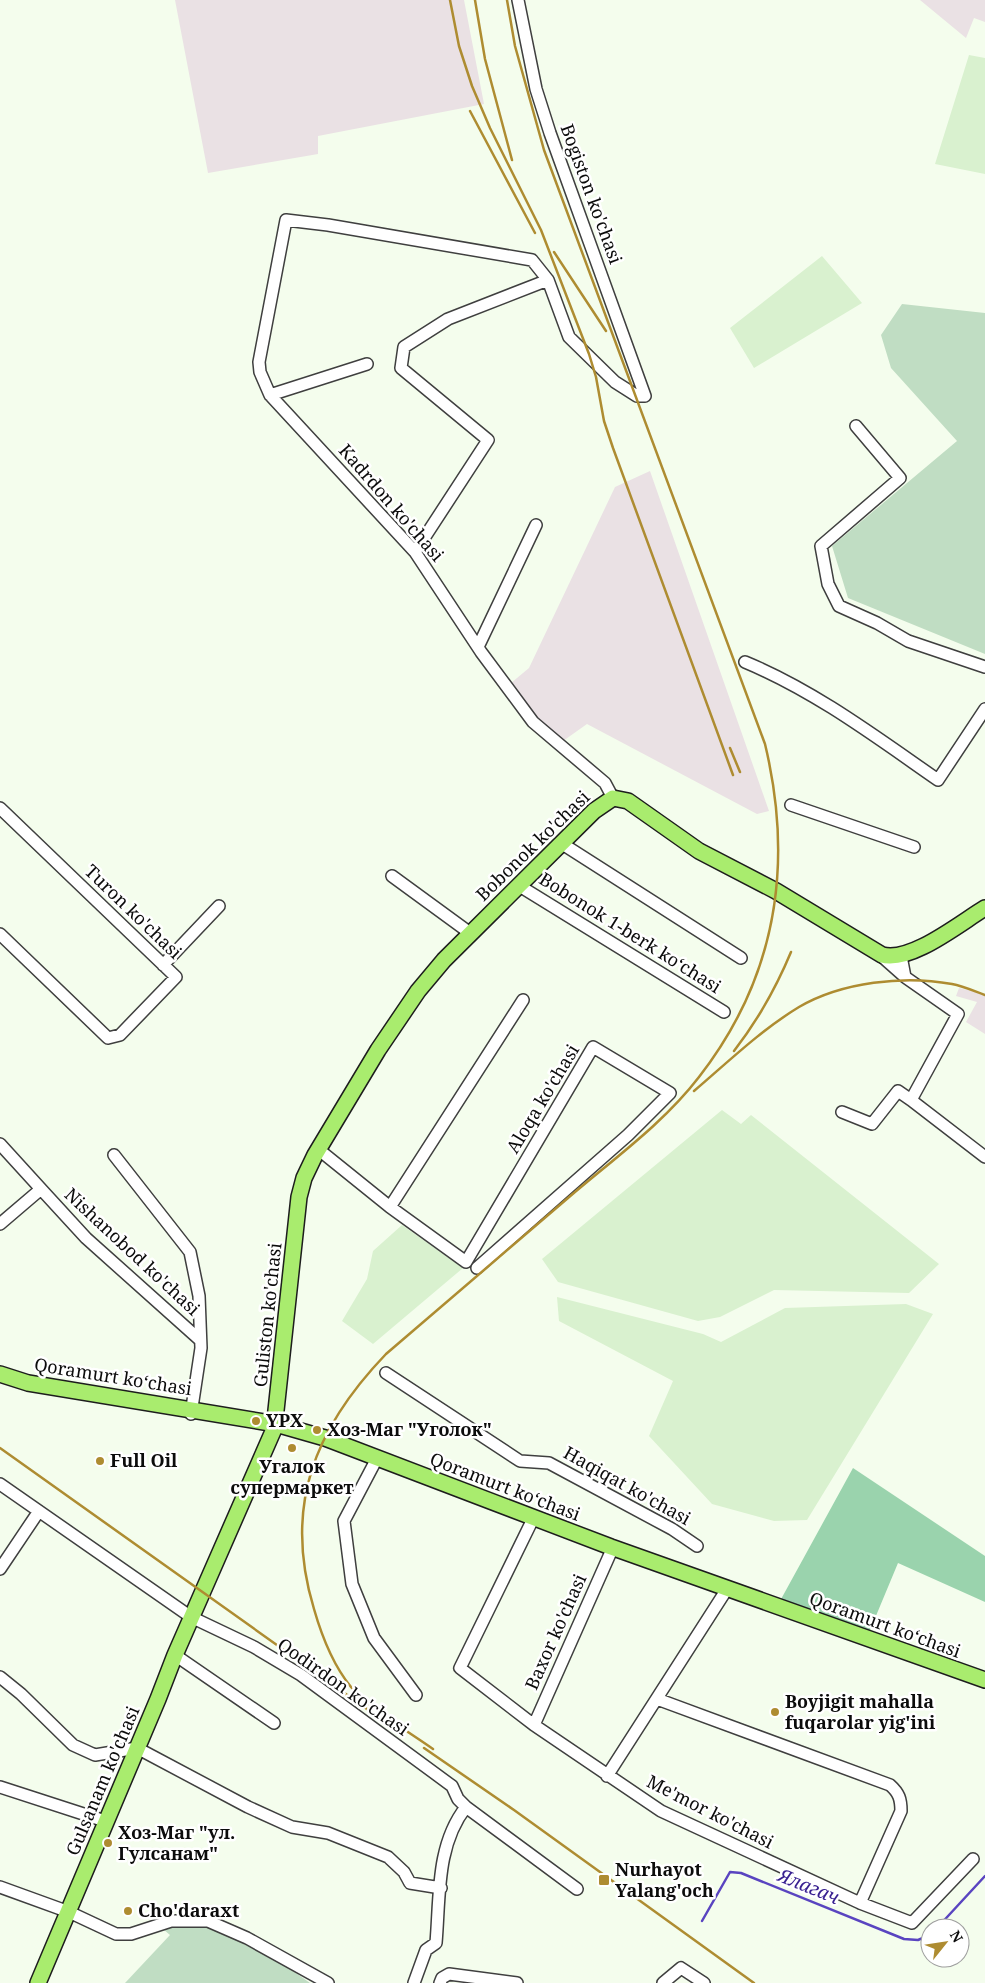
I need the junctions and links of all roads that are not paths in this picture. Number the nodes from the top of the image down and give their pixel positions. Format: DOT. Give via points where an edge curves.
graph roads {
  1 [pos="518,0"];
  2 [pos="548,280"];
  3 [pos="367,364"];
  4 [pos="270,395"];
  5 [pos="856,426"];
  6 [pos="536,525"];
  7 [pos="415,552"];
  8 [pos="478,647"];
  9 [pos="745,662"];
  10 [pos="985,667"];
  11 [pos="985,709"];
  12 [pos="613,798"];
  13 [pos="791,805"];
  14 [pos="0,808"];
  15 [pos="561,843"];
  16 [pos="914,847"];
  17 [pos="392,876"];
  18 [pos="518,885"];
  19 [pos="219,906"];
  20 [pos="985,908"];
  21 [pos="470,933"];
  22 [pos="0,934"];
  23 [pos="879,954"];
  24 [pos="901,956"];
  25 [pos="742,958"];
  26 [pos="163,965"];
  27 [pos="905,977"];
  28 [pos="523,1000"];
  29 [pos="724,1012"];
  30 [pos="911,1100"];
  31 [pos="842,1112"];
  32 [pos="0,1144"];
  33 [pos="318,1149"];
  34 [pos="114,1155"];
  35 [pos="985,1157"];
  36 [pos="41,1189"];
  37 [pos="390,1207"];
  38 [pos="0,1224"];
  39 [pos="477,1268"];
  40 [pos="200,1340"];
  41 [pos="386,1373"];
  42 [pos="0,1374"];
  43 [pos="0,1379"];
  44 [pos="191,1411"];
  45 [pos="275,1426"];
  46 [pos="374,1464"];
  47 [pos="0,1484"];
  48 [pos="39,1511"];
  49 [pos="531,1523"];
  50 [pos="697,1546"];
  51 [pos="610,1554"];
  52 [pos="0,1570"];
  53 [pos="726,1591"];
  54 [pos="203,1594"];
  55 [pos="191,1617"];
  56 [pos="175,1655"];
  57 [pos="0,1678"];
  58 [pos="985,1680"];
  59 [pos="985,1685"];
  60 [pos="416,1695"];
  61 [pos="658,1699"];
  62 [pos="274,1723"];
  63 [pos="534,1724"];
  64 [pos="136,1748"];
  65 [pos="607,1776"];
  66 [pos="0,1787"];
  67 [pos="466,1806"];
  68 [pos="105,1822"];
  69 [pos="973,1859"];
  70 [pos="0,1887"];
  71 [pos="441,1888"];
  72 [pos="577,1889"];
  73 [pos="860,1903"];
  74 [pos="69,1912"];
  75 [pos="38,1983"];
  76 [pos="328,1983"];
  77 [pos="414,1983"];
  78 [pos="440,1983"];
  79 [pos="517,1983"];
  80 [pos="664,1983"];
  81 [pos="704,1983"];
  1 -- 2 [label="street, Bogiston ko'chasi" via="536,89 550,133 645,396 637,396 616,382 569,337"];
  2 -- 4 [label="street, Kadrdon ko'chasi" via="532,260 286,220 259,362"];
  2 -- 7 [label="street" via="448,319 404,347 401,368 488,440"];
  3 -- 4 [label="street"];
  4 -- 7 [label="street, Kadrdon ko'chasi"];
  5 -- 10 [label="street" via="900,478 821,546 828,584 839,606 908,641"];
  6 -- 8 [label="street"];
  7 -- 8 [label="street, Kadrdon ko'chasi"];
  8 -- 12 [label="street, Kadrdon ko'chasi" via="533,722 605,783"];
  9 -- 11 [label="street" via="790,682 938,780"];
  12 -- 15 [label="main road, Bobonok ko'chasi" via="598,807"];
  12 -- 23 [label="main road, Bobonok ko'chasi" via="628,801 699,851 776,891"];
  13 -- 16 [label="street"];
  14 -- 26 [label="street, Turon ko'chasi"];
  15 -- 18 [label="main road, Bobonok ko'chasi"];
  15 -- 25 [label="street"];
  17 -- 21 [label="street"];
  18 -- 21 [label="main road, Bobonok ko'chasi"];
  18 -- 29 [label="street, Bobonok 1-berk koʻchasi"];
  19 -- 26 [label="street"];
  20 -- 24 [label="main road"];
  21 -- 33 [label="main road, Bobonok ko'chasi" via="409,1002"];
  22 -- 26 [label="street, Turon ko'chasi" via="108,1038 120,1035 176,977"];
  23 -- 24 [label="main road, Bobonok ko'chasi"];
  23 -- 27 [label="street"];
  24 -- 27 [label="street"];
  27 -- 30 [label="street" via="958,1014"];
  28 -- 37 [label="street"];
  30 -- 31 [label="street" via="898,1091 872,1124"];
  30 -- 35 [label="street"];
  32 -- 36 [label="street, Nishanobod ko'chasi"];
  33 -- 37 [label="street"];
  33 -- 45 [label="main road, Guliston ko'chasi" via="299,1197"];
  34 -- 40 [label="street" via="190,1252 199,1296"];
  36 -- 38 [label="street, Nishanobod ko'chasi"];
  36 -- 40 [label="street, Nishanobod ko'chasi" via="86,1238"];
  37 -- 39 [label="street, Aloqa ko'chasi" via="466,1262 592,1047 670,1093 628,1135"];
  40 -- 44 [label="street" via="198,1377"];
  41 -- 50 [label="street, Haqiqat ko'chasi" via="520,1461 549,1463 672,1529"];
  42 -- 44 [label="main road, Qoramurt koʻchasi" via="56,1388"];
  43 -- 44 [label="main road, Qoramurt koʻchasi" via="82,1398"];
  44 -- 45 [label="main road, Qoramurt koʻchasi"];
  45 -- 46 [label="main road, Qoramurt koʻchasi"];
  45 -- 53 [label="main road, Qoramurt koʻchasi" via="374,1456"];
  45 -- 54 [label="main road, Guliston ko'chasi"];
  46 -- 49 [label="main road, Qoramurt koʻchasi"];
  46 -- 60 [label="street" via="344,1521 352,1584 374,1638"];
  47 -- 48 [label="street, Qodirdon ko'chasi"];
  48 -- 52 [label="street"];
  48 -- 55 [label="street, Qodirdon ko'chasi"];
  49 -- 51 [label="main road, Qoramurt koʻchasi"];
  49 -- 63 [label="street, Me'mor ko'chasi" via="460,1668"];
  51 -- 53 [label="main road, Qoramurt koʻchasi"];
  51 -- 63 [label="street, Baxor ko'chasi"];
  53 -- 58 [label="main road, Qoramurt koʻchasi"];
  53 -- 59 [label="main road, Qoramurt koʻchasi"];
  53 -- 61 [label="street"];
  54 -- 55 [label="main road, Gulsanam ko'chasi"];
  55 -- 56 [label="main road, Gulsanam ko'chasi"];
  55 -- 67 [label="street, Qodirdon ko'chasi" via="254,1647 301,1675 452,1786 458,1799"];
  56 -- 62 [label="street"];
  56 -- 64 [label="main road, Gulsanam ko'chasi"];
  57 -- 64 [label="street" via="73,1745 95,1755"];
  61 -- 65 [label="street"];
  61 -- 73 [label="street" via="890,1785 897,1792 900,1811"];
  63 -- 65 [label="street, Me'mor ko'chasi"];
  64 -- 68 [label="main road, Gulsanam ko'chasi"];
  64 -- 71 [label="street" via="292,1827 328,1833 388,1857 404,1872 410,1883"];
  65 -- 73 [label="street, Me'mor ko'chasi" via="661,1811"];
  66 -- 68 [label="street"];
  67 -- 71 [label="street" via="447,1840"];
  67 -- 72 [label="street, Qodirdon ko'chasi"];
  68 -- 74 [label="main road, Gulsanam ko'chasi"];
  69 -- 73 [label="street, Me'mor ko'chasi" via="912,1923"];
  70 -- 74 [label="street"];
  71 -- 77 [label="street" via="436,1943 426,1950"];
  74 -- 75 [label="main road, Gulsanam ko'chasi"];
  74 -- 76 [label="street" via="116,1934 132,1934 171,1921 208,1921 247,1938"];
  78 -- 79 [label="street" via="449,1974"];
  80 -- 81 [label="street" via="681,1968"];
}
